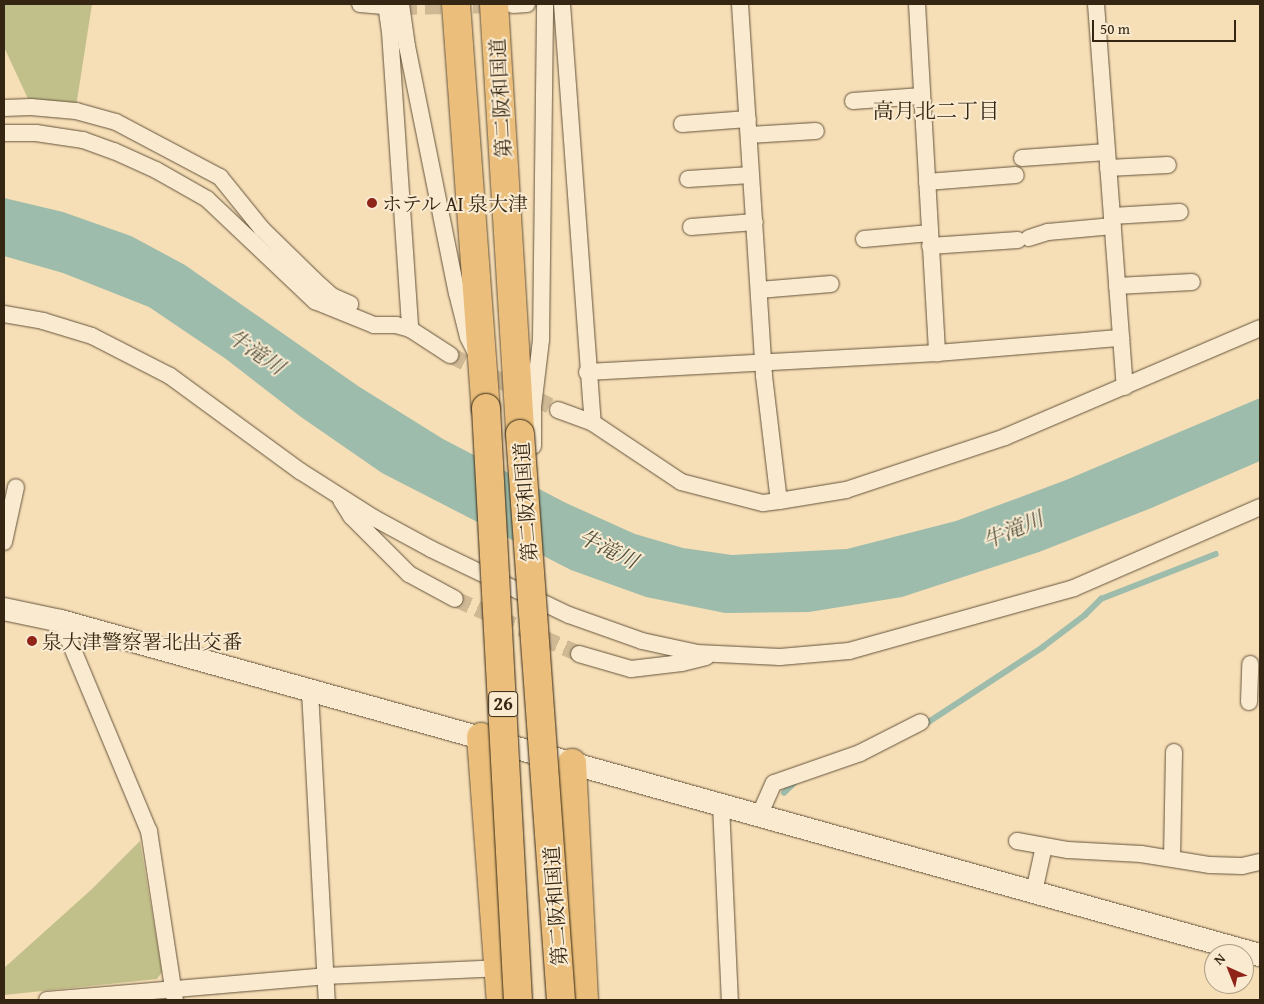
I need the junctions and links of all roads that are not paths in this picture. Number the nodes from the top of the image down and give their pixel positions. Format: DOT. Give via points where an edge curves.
graph roads {
  1 [pos="360,4"];
  2 [pos="456,4"];
  3 [pos="511,4"];
  4 [pos="545,4"];
  5 [pos="562,4"];
  6 [pos="740,4"];
  7 [pos="917,4"];
  8 [pos="1096,4"];
  9 [pos="394,6"];
  10 [pos="922,96"];
  11 [pos="852,101"];
  12 [pos="4,108"];
  13 [pos="682,124"];
  14 [pos="748,127"];
  15 [pos="816,131"];
  16 [pos="4,133"];
  17 [pos="1022,158"];
  18 [pos="1108,160"];
  19 [pos="1168,165"];
  20 [pos="751,174"];
  21 [pos="1016,175"];
  22 [pos="688,179"];
  23 [pos="927,182"];
  24 [pos="1180,212"];
  25 [pos="1112,221"];
  26 [pos="755,222"];
  27 [pos="691,227"];
  28 [pos="864,239"];
  29 [pos="930,240"];
  30 [pos="1192,282"];
  31 [pos="831,284"];
  32 [pos="1117,286"];
  33 [pos="759,290"];
  34 [pos="4,314"];
  35 [pos="403,327"];
  36 [pos="1260,328"];
  37 [pos="1121,338"];
  38 [pos="937,353"];
  39 [pos="450,355"];
  40 [pos="764,361"];
  41 [pos="482,366"];
  42 [pos="587,372"];
  43 [pos="1125,388"];
  44 [pos="558,410"];
  45 [pos="592,423"];
  46 [pos="527,438"];
  47 [pos="16,487"];
  48 [pos="337,495"];
  49 [pos="779,501"];
  50 [pos="1260,507"];
  51 [pos="4,542"];
  52 [pos="455,599"];
  53 [pos="4,609"];
  54 [pos="61,621"];
  55 [pos="579,654"];
  56 [pos="718,654"];
  57 [pos="1250,664"];
  58 [pos="1255,684"];
  59 [pos="310,691"];
  60 [pos="1249,702"];
  61 [pos="921,722"];
  62 [pos="482,737"];
  63 [pos="1174,752"];
  64 [pos="572,764"];
  65 [pos="722,805"];
  66 [pos="759,816"];
  67 [pos="1017,842"];
  68 [pos="1044,846"];
  69 [pos="1172,858"];
  70 [pos="1260,862"];
  71 [pos="1034,892"];
  72 [pos="1260,955"];
  73 [pos="498,968"];
  74 [pos="325,976"];
  75 [pos="174,994"];
  76 [pos="48,1000"];
  77 [pos="327,1000"];
  78 [pos="500,1000"];
  79 [pos="518,1000"];
  80 [pos="561,1000"];
  81 [pos="584,1000"];
  82 [pos="730,1000"];
  1 -- 9 [label="street"];
  2 -- 41 [label="highway, 第二阪和国道 / 26"];
  3 -- 46 [label="highway, 第二阪和国道 / 26"];
  4 -- 46 [label="street" via="541,340"];
  5 -- 42 [label="street"];
  6 -- 14 [label="street"];
  7 -- 10 [label="street"];
  8 -- 18 [label="street"];
  9 -- 35 [label="street"];
  9 -- 41 [label="street" via="457,293 468,337"];
  10 -- 11 [label="street"];
  10 -- 23 [label="street"];
  12 -- 35 [label="street" via="30,107 116,122 181,155 220,177 262,229 332,296"];
  13 -- 14 [label="street"];
  14 -- 15 [label="street"];
  14 -- 20 [label="street"];
  16 -- 35 [label="street" via="36,133 83,140 156,170 207,199 315,301 374,325"];
  17 -- 18 [label="street"];
  18 -- 19 [label="street"];
  18 -- 25 [label="street"];
  20 -- 22 [label="street"];
  20 -- 26 [label="street"];
  21 -- 23 [label="street"];
  23 -- 29 [label="street"];
  24 -- 25 [label="street"];
  25 -- 29 [label="street" via="1024,239"];
  25 -- 32 [label="street"];
  26 -- 27 [label="street"];
  26 -- 33 [label="street"];
  28 -- 29 [label="street"];
  29 -- 38 [label="street"];
  30 -- 32 [label="street"];
  31 -- 33 [label="street"];
  32 -- 37 [label="street"];
  33 -- 40 [label="street"];
  34 -- 48 [label="street" via="43,321 92,336 170,376"];
  35 -- 39 [label="street"];
  36 -- 43 [label="street"];
  37 -- 38 [label="street"];
  37 -- 43 [label="street"];
  38 -- 40 [label="street"];
  40 -- 42 [label="street"];
  40 -- 49 [label="street"];
  41 -- 79 [label="highway, 第二阪和国道 / 26, bridge"];
  42 -- 45 [label="street"];
  43 -- 49 [label="street" via="1005,437 846,490"];
  44 -- 45 [label="street"];
  45 -- 49 [label="street" via="681,482 763,502"];
  46 -- 80 [label="highway, 第二阪和国道 / 26, bridge" via="524,491"];
  47 -- 51 [label="street"];
  48 -- 52 [label="street" via="351,516 409,574"];
  48 -- 56 [label="street" via="431,549 569,614 642,641 697,653"];
  50 -- 56 [label="street" via="1074,588 859,648 780,657"];
  53 -- 54 [label="street"];
  54 -- 59 [label="street"];
  54 -- 75 [label="street" via="149,831"];
  55 -- 56 [label="street" via="631,669 682,663"];
  57 -- 58 [label="street"];
  58 -- 60 [label="street"];
  59 -- 62 [label="street"];
  59 -- 74 [label="street"];
  61 -- 66 [label="street" via="860,753 774,783"];
  62 -- 64 [label="street"];
  62 -- 73 [label="highway, 26"];
  63 -- 69 [label="street"];
  64 -- 65 [label="street"];
  64 -- 81 [label="highway"];
  65 -- 66 [label="street"];
  65 -- 82 [label="street"];
  66 -- 71 [label="street"];
  67 -- 68 [label="street"];
  68 -- 69 [label="street"];
  68 -- 71 [label="street"];
  69 -- 70 [label="street" via="1210,865 1242,866"];
  71 -- 72 [label="street"];
  73 -- 74 [label="street"];
  73 -- 78 [label="highway, 26"];
  74 -- 75 [label="street"];
  74 -- 77 [label="street"];
  75 -- 76 [label="street"];
}
